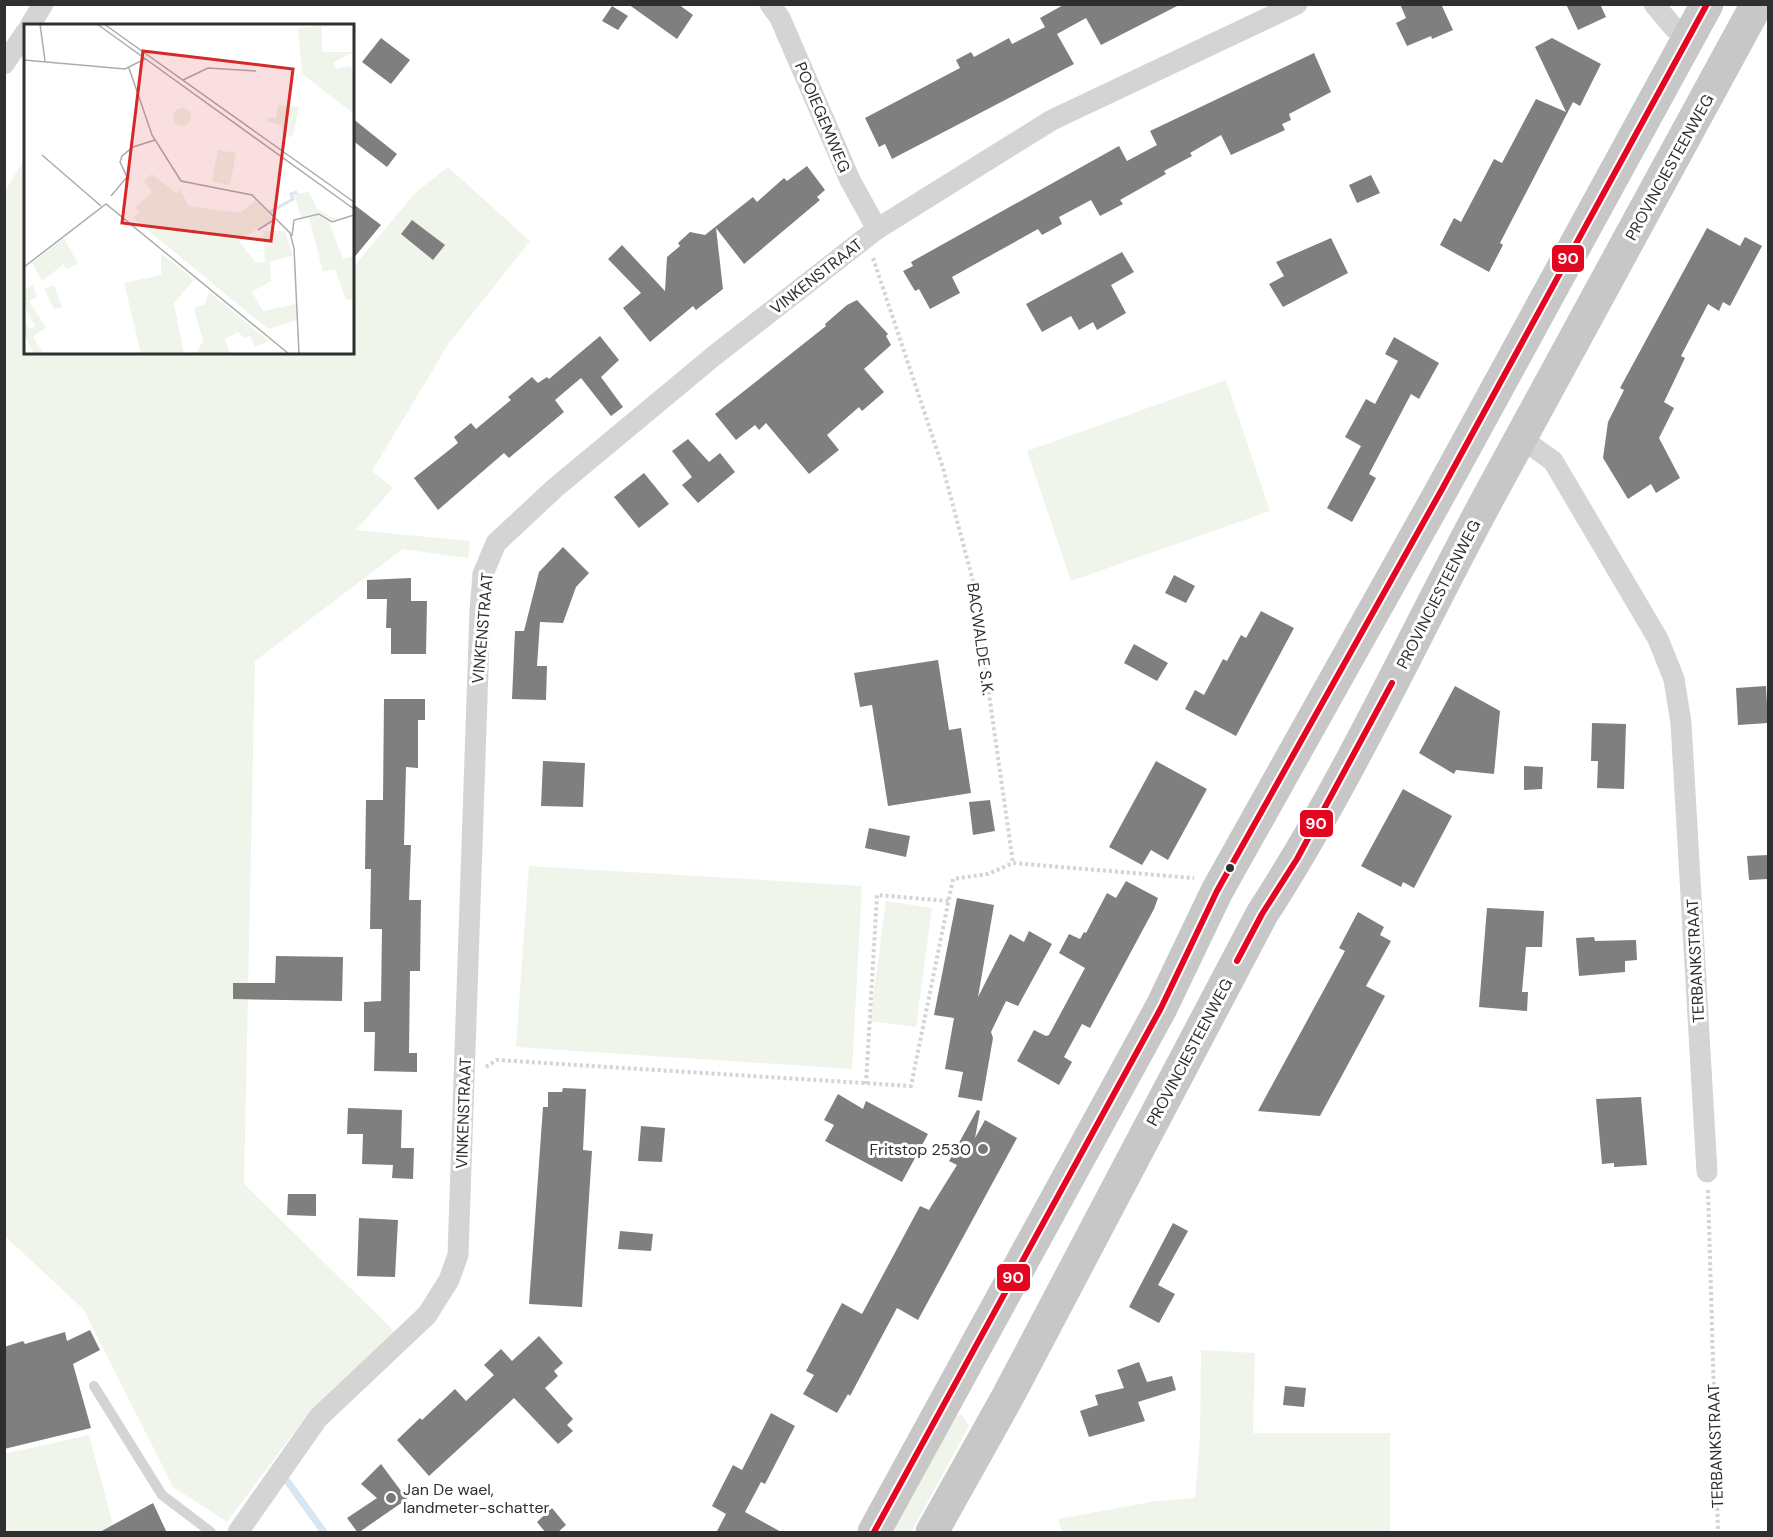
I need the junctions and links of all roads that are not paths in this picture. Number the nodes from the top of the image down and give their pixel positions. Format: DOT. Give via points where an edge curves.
graph roads {
  1 [pos="43,4"];
  2 [pos="770,4"];
  3 [pos="1297,4"];
  4 [pos="1654,4"];
  5 [pos="1707,4"];
  6 [pos="1757,4"];
  7 [pos="31,24"];
  8 [pos="1691,33"];
  9 [pos="24,35"];
  10 [pos="4,64"];
  11 [pos="1663,83"];
  12 [pos="1688,132"];
  13 [pos="872,233"];
  14 [pos="1521,438"];
  15 [pos="1261,812"];
  16 [pos="1297,859"];
  17 [pos="1707,1172"];
  18 [pos="94,1386"];
  19 [pos="211,1533"];
  20 [pos="238,1533"];
  21 [pos="874,1533"];
  22 [pos="932,1533"];
  1 -- 7 [label="street"];
  2 -- 13 [label="street, POOIEGEMWEG" via="780,18"];
  3 -- 13 [label="street, VINKENSTRAAT" via="1052,120 925,196"];
  4 -- 8 [label="street" via="1674,28"];
  5 -- 8 [label="main road"];
  6 -- 12 [label="main road, PROVINCIESTEENWEG"];
  8 -- 11 [label="main road"];
  9 -- 10 [label="street"];
  11 -- 12 [label="main road" via="1678,70 1695,73 1700,86 1688,111"];
  11 -- 15 [label="main road"];
  12 -- 14 [label="main road, PROVINCIESTEENWEG"];
  13 -- 20 [label="street, VINKENSTRAAT" via="715,355 555,488 496,543 483,574 480,611 458,1255 440,1299 318,1418"];
  14 -- 16 [label="main road, PROVINCIESTEENWEG"];
  14 -- 17 [label="street, TERBANKSTRAAT" via="1553,461 1658,639 1674,679 1681,723"];
  15 -- 16 [label="main road" via="1250,857 1259,870 1272,877"];
  15 -- 21 [label="main road" via="1217,891 1161,1008"];
  16 -- 22 [label="main road, PROVINCIESTEENWEG" via="1262,914"];
  18 -- 19 [label="lane" via="162,1495"];
}
